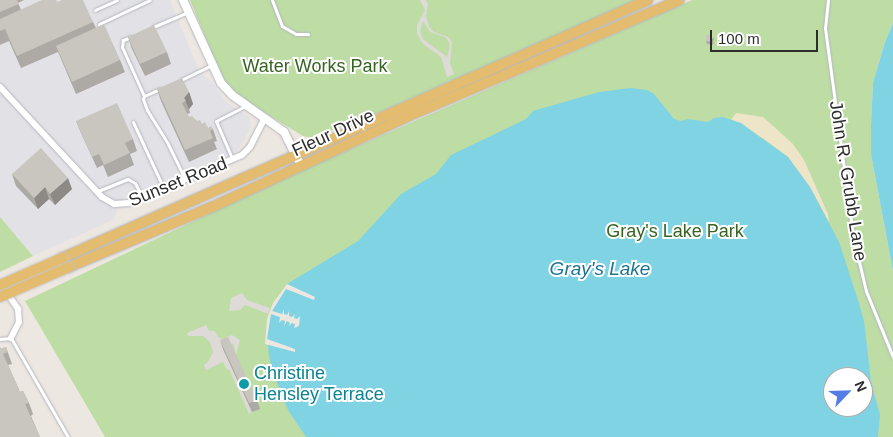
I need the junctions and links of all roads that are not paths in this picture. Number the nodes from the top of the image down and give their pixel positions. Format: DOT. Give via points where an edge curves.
graph roads {
  1 [pos="117,0"];
  2 [pos="150,0"];
  3 [pos="183,0"];
  4 [pos="272,0"];
  5 [pos="648,0"];
  6 [pos="679,0"];
  7 [pos="828,0"];
  8 [pos="95,10"];
  9 [pos="188,12"];
  10 [pos="99,24"];
  11 [pos="152,28"];
  12 [pos="308,34"];
  13 [pos="134,36"];
  14 [pos="212,65"];
  15 [pos="181,80"];
  16 [pos="166,86"];
  17 [pos="0,87"];
  18 [pos="144,96"];
  19 [pos="246,105"];
  20 [pos="265,118"];
  21 [pos="133,122"];
  22 [pos="295,154"];
  23 [pos="233,160"];
  24 [pos="301,166"];
  25 [pos="185,179"];
  26 [pos="164,188"];
  27 [pos="96,191"];
  28 [pos="143,197"];
  29 [pos="0,284"];
  30 [pos="0,297"];
  31 [pos="12,338"];
  32 [pos="0,339"];
  33 [pos="893,357"];
  34 [pos="68,437"];
  1 -- 8 [label="lane"];
  2 -- 10 [label="lane"];
  3 -- 9 [label="street"];
  4 -- 12 [label="lane" via="282,26 296,34"];
  5 -- 22 [label="main road, Fleur Drive"];
  6 -- 24 [label="main road, Fleur Drive"];
  7 -- 33 [label="lane, John R. Grubb Lane" via="825,28 853,236 866,291"];
  9 -- 11 [label="lane"];
  9 -- 14 [label="street"];
  13 -- 18 [label="lane" via="123,40 122,47"];
  14 -- 15 [label="lane"];
  14 -- 19 [label="street" via="221,83"];
  16 -- 18 [label="lane"];
  17 -- 27 [label="street, Sunset Road"];
  18 -- 25 [label="lane" via="147,110"];
  19 -- 20 [label="street"];
  19 -- 23 [label="lane" via="216,121"];
  20 -- 22 [label="street" via="284,132"];
  20 -- 23 [label="street, Sunset Road" via="247,151"];
  21 -- 26 [label="lane"];
  22 -- 24 [label="street"];
  22 -- 29 [label="main road, Fleur Drive, bridge"];
  23 -- 25 [label="street, Sunset Road"];
  24 -- 30 [label="main road, Fleur Drive, bridge"];
  25 -- 26 [label="street, Sunset Road"];
  26 -- 28 [label="street, Sunset Road"];
  27 -- 28 [label="street, Sunset Road" via="114,204 129,203"];
  27 -- 28 [label="lane" via="128,179 135,183"];
  29 -- 31 [label="street" via="18,308 19,322"];
  31 -- 32 [label="lane"];
  31 -- 34 [label="lane"];
}
